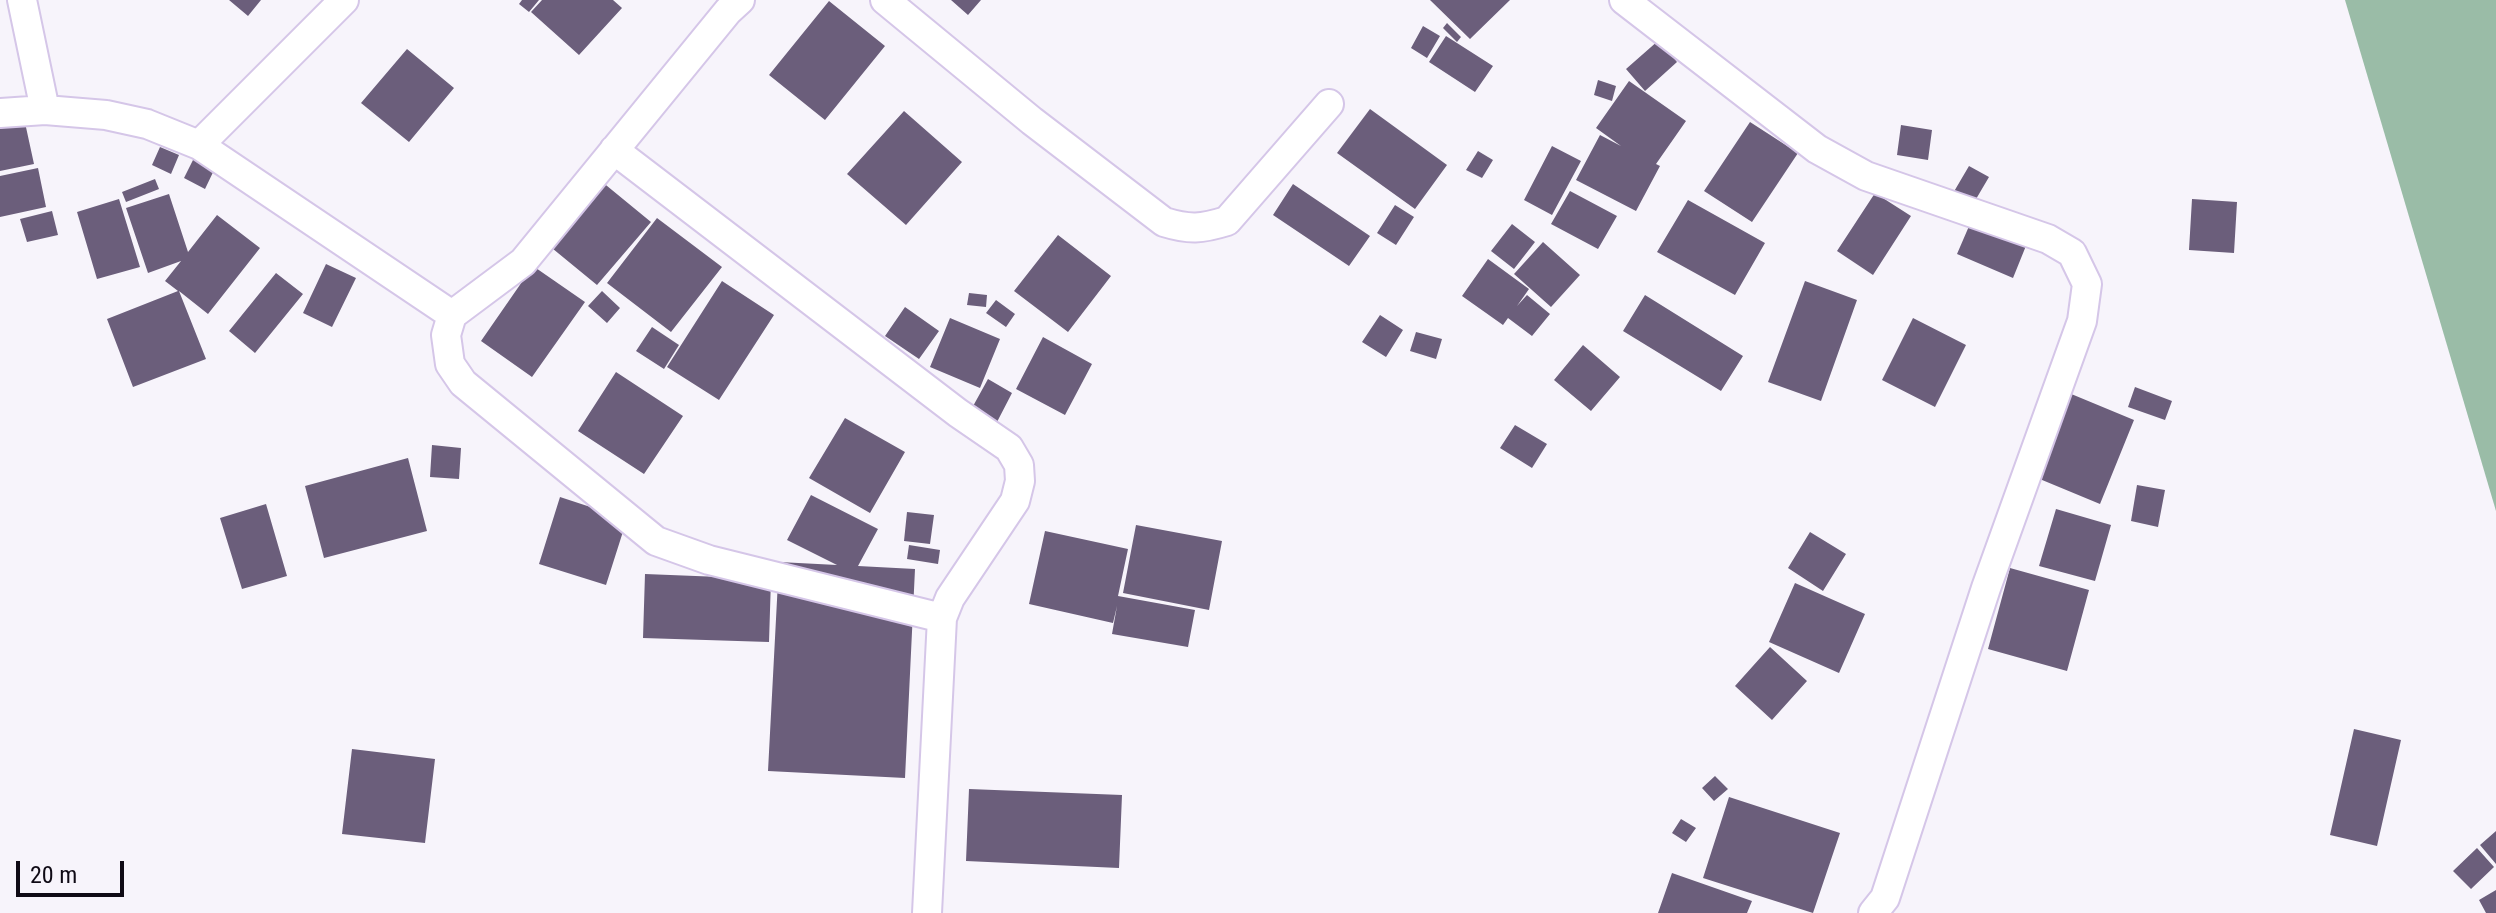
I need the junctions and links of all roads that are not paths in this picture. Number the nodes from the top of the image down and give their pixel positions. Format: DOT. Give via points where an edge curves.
graph roads {
  1 [pos="22,0"];
  2 [pos="344,0"];
  3 [pos="885,0"];
  4 [pos="1624,0"];
  5 [pos="728,4"];
  6 [pos="1329,104"];
  7 [pos="45,110"];
  8 [pos="0,113"];
  9 [pos="199,145"];
  10 [pos="614,150"];
  11 [pos="452,315"];
  12 [pos="942,618"];
  13 [pos="927,913"];
  14 [pos="1873,913"];
  1 -- 7 [label="street"];
  2 -- 9 [label="street"];
  3 -- 6 [label="street" via="1164,222 1185,229 1227,221"];
  4 -- 14 [label="street" via="1817,149 1866,176 2048,239 2072,253 2087,284 2082,321 1986,588 1885,898"];
  5 -- 10 [label="street"];
  7 -- 8 [label="street"];
  7 -- 9 [label="street" via="147,124"];
  9 -- 11 [label="street"];
  10 -- 11 [label="street" via="523,262"];
  10 -- 12 [label="street" via="1009,448 1019,465 1015,501"];
  11 -- 12 [label="street" via="446,335 450,364 463,383 656,541 709,560"];
  12 -- 13 [label="street"];
}
